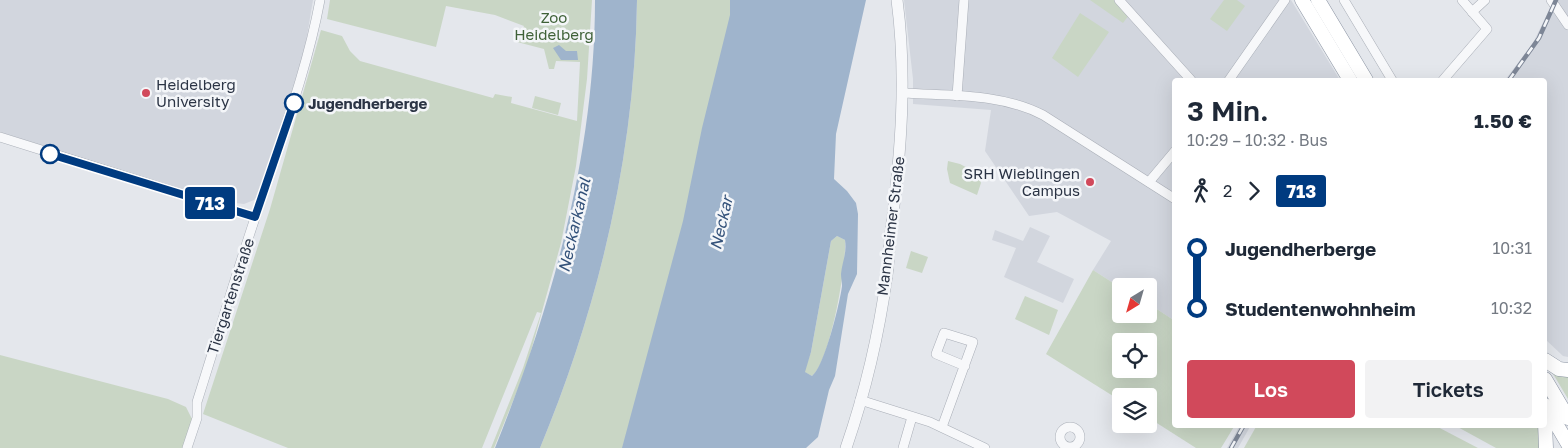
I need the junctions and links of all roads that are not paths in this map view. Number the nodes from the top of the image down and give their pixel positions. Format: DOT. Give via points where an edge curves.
graph roads {
  1 [pos="320,0"];
  2 [pos="897,0"];
  3 [pos="964,0"];
  4 [pos="1119,0"];
  5 [pos="1285,0"];
  6 [pos="1302,0"];
  7 [pos="1318,0"];
  8 [pos="1344,0"];
  9 [pos="1485,0"];
  10 [pos="1551,0"];
  11 [pos="1463,2"];
  12 [pos="1472,12"];
  13 [pos="1568,25"];
  14 [pos="1189,78"];
  15 [pos="1230,78"];
  16 [pos="1349,78"];
  17 [pos="1365,78"];
  18 [pos="1391,78"];
  19 [pos="1445,78"];
  20 [pos="904,93"];
  21 [pos="957,96"];
  22 [pos="0,138"];
  23 [pos="1172,155"];
  24 [pos="1149,182"];
  25 [pos="1172,197"];
  26 [pos="255,217"];
  27 [pos="1547,361"];
  28 [pos="965,366"];
  29 [pos="1568,370"];
  30 [pos="1547,382"];
  31 [pos="860,400"];
  32 [pos="1547,409"];
  33 [pos="912,417"];
  34 [pos="1568,418"];
  35 [pos="942,427"];
  36 [pos="1545,428"];
  37 [pos="1568,444"];
  38 [pos="1546,445"];
  39 [pos="187,448"];
  40 [pos="846,448"];
  41 [pos="902,448"];
  42 [pos="985,448"];
  1 -- 26 [label="street, Tiergartenstraße" via="294,103"];
  2 -- 20 [label="street, Mannheimer Straße"];
  3 -- 21 [label="street"];
  4 -- 14 [label="street"];
  5 -- 15 [label="street"];
  6 -- 16 [label="highway"];
  7 -- 17 [label="highway"];
  8 -- 18 [label="street"];
  9 -- 12 [label="street"];
  10 -- 13 [label="street"];
  11 -- 12 [label="street"];
  12 -- 19 [label="street" via="1487,29"];
  20 -- 21 [label="street"];
  20 -- 31 [label="street, Mannheimer Straße" via="887,276"];
  21 -- 24 [label="street" via="1006,102 1036,112"];
  22 -- 26 [label="street"];
  23 -- 24 [label="street"];
  24 -- 25 [label="street"];
  26 -- 39 [label="street, Tiergartenstraße" via="197,402 197,418"];
  27 -- 29 [label="highway"];
  28 -- 35 [label="street"];
  30 -- 34 [label="highway"];
  31 -- 33 [label="street"];
  31 -- 40 [label="street, Mannheimer Straße"];
  32 -- 37 [label="highway"];
  33 -- 35 [label="street"];
  33 -- 41 [label="street"];
  35 -- 42 [label="street"];
  36 -- 38 [label="highway"];
}
